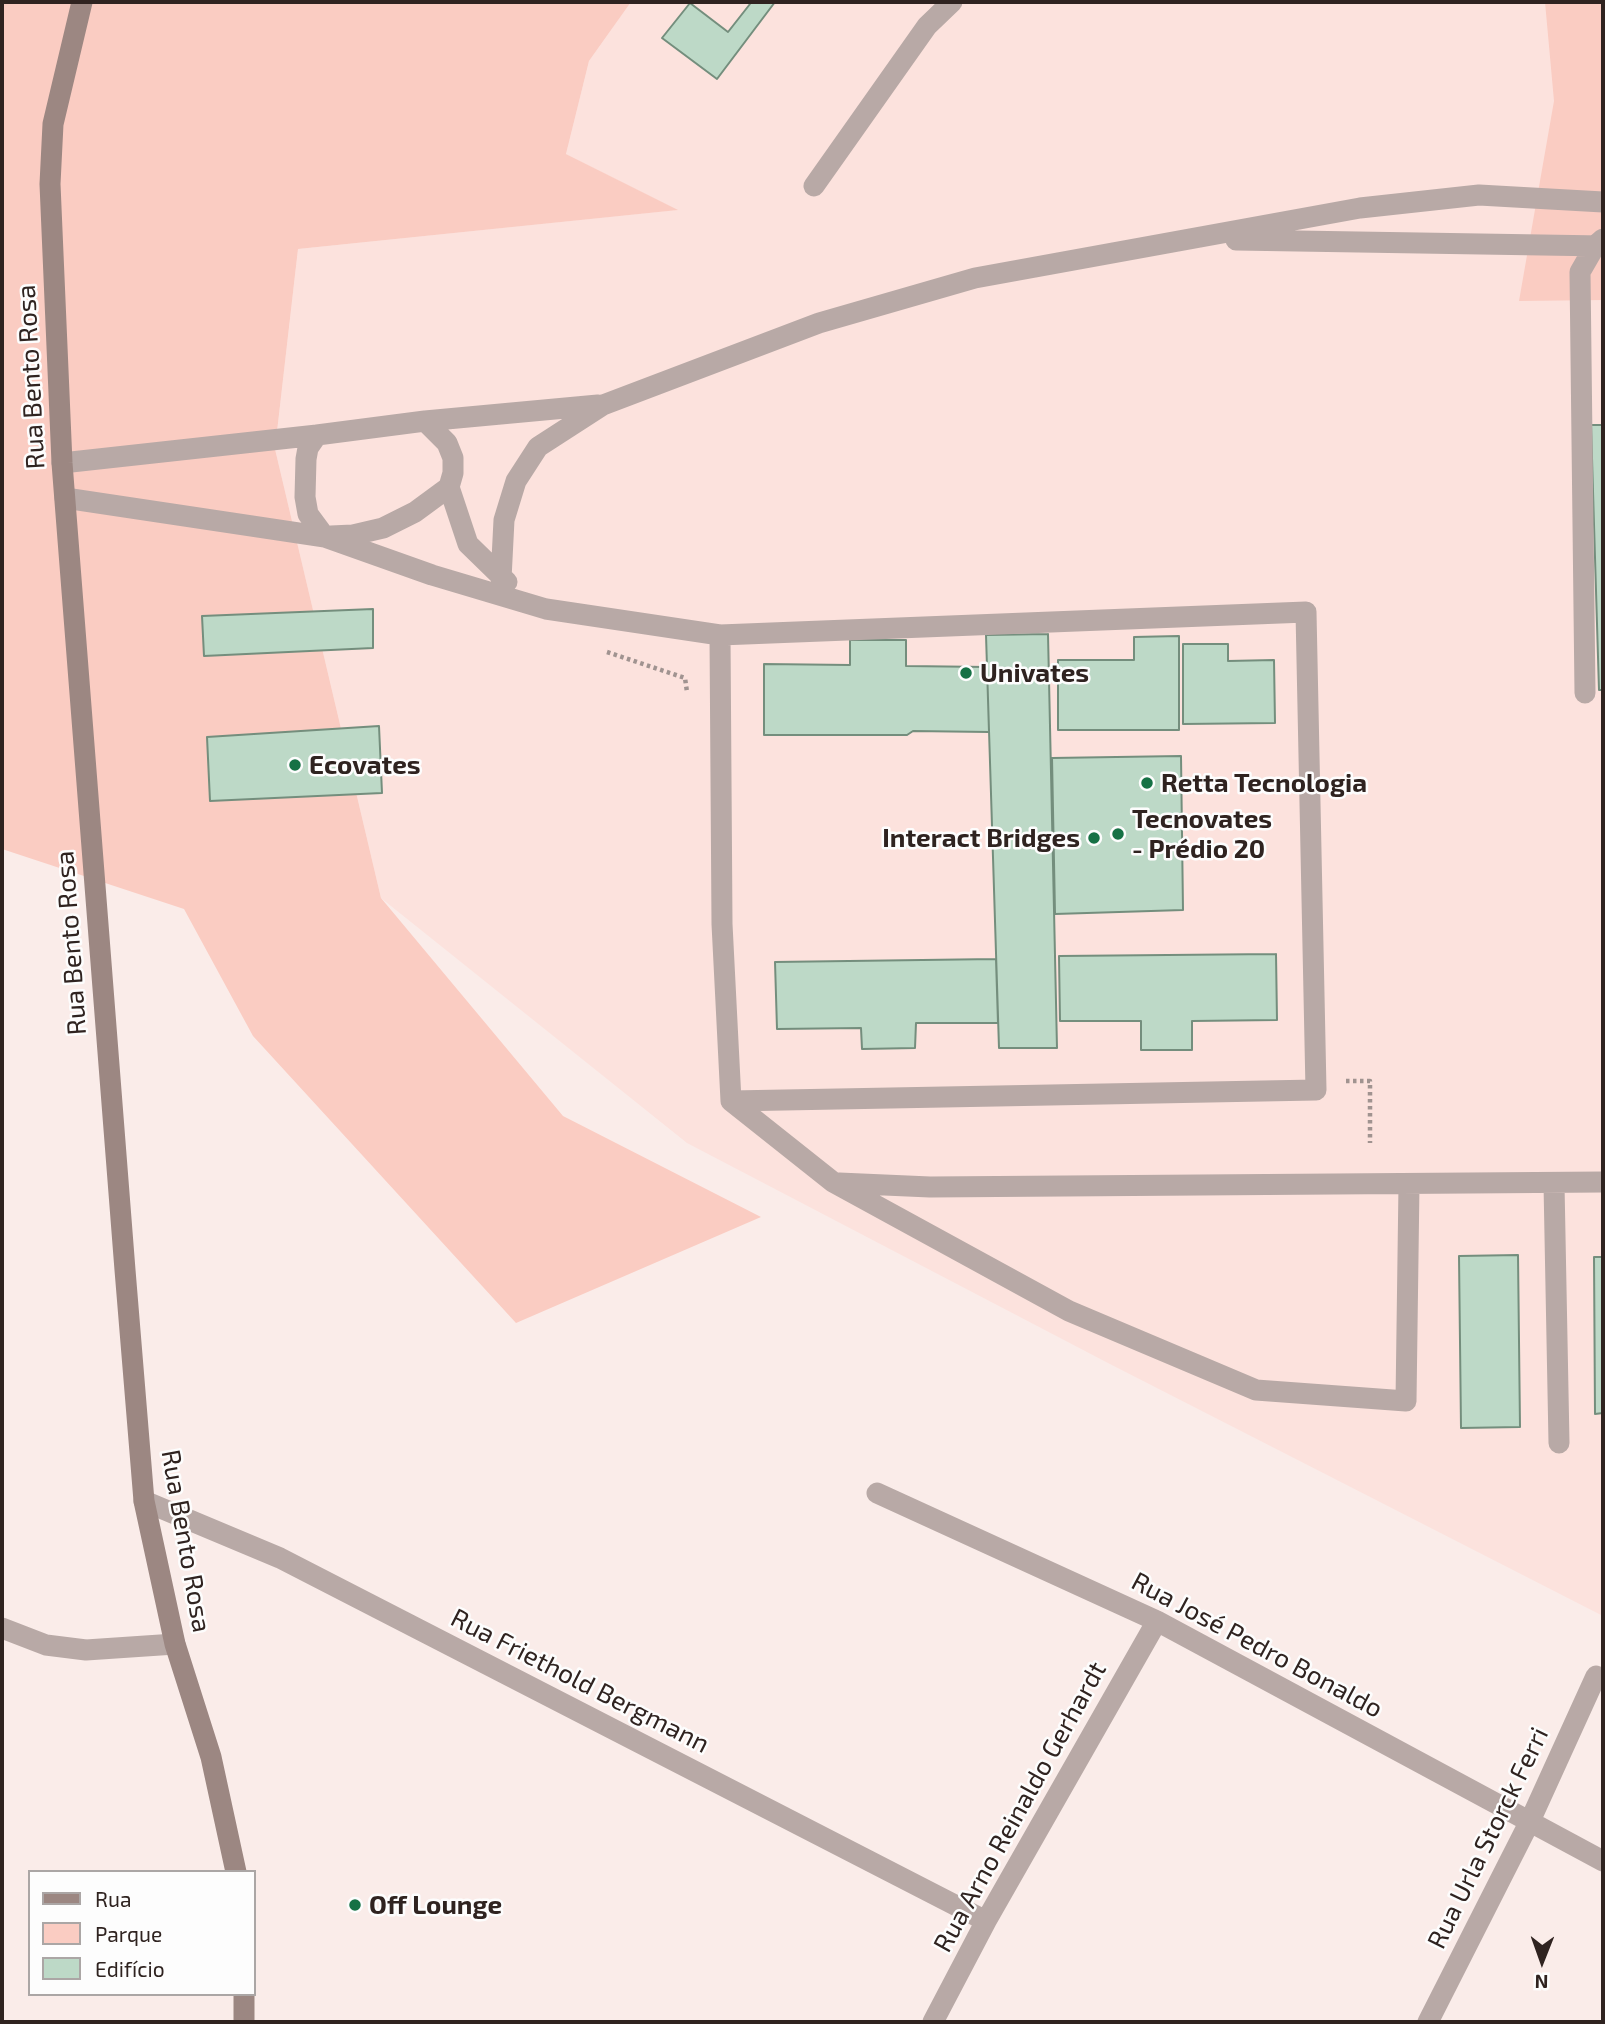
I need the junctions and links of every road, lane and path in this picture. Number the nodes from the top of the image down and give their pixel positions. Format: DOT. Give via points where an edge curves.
graph roads {
  1 [pos="82,2"];
  2 [pos="952,2"];
  3 [pos="814,186"];
  4 [pos="1603,202"];
  5 [pos="1188,240"];
  6 [pos="1601,244"];
  7 [pos="603,405"];
  8 [pos="425,421"];
  9 [pos="317,435"];
  10 [pos="62,463"];
  11 [pos="449,487"];
  12 [pos="65,498"];
  13 [pos="325,537"];
  14 [pos="502,579"];
  15 [pos="546,609"];
  16 [pos="720,635"];
  17 [pos="606,652"];
  18 [pos="1585,693"];
  19 [pos="688,704"];
  20 [pos="1338,1082"];
  21 [pos="731,1101"];
  22 [pos="1370,1143"];
  23 [pos="833,1182"];
  24 [pos="1603,1182"];
  25 [pos="1409,1184"];
  26 [pos="1553,1184"];
  27 [pos="1559,1443"];
  28 [pos="877,1493"];
  29 [pos="144,1501"];
  30 [pos="1157,1620"];
  31 [pos="2,1628"];
  32 [pos="175,1644"];
  33 [pos="1596,1676"];
  34 [pos="1530,1821"];
  35 [pos="1603,1861"];
  36 [pos="236,1870"];
  37 [pos="986,1922"];
  38 [pos="244,1996"];
  39 [pos="244,2022"];
  40 [pos="933,2022"];
  41 [pos="1428,2022"];
  1 -- 10 [label="main road, Rua Bento Rosa" via="53,124 50,184"];
  2 -- 3 [label="street" via="927,26"];
  4 -- 5 [label="street" via="1479,195 1360,208"];
  5 -- 6 [label="street"];
  5 -- 7 [label="street" via="975,278 819,323"];
  6 -- 18 [label="street" via="1580,272"];
  7 -- 8 [label="street"];
  7 -- 14 [label="street" via="538,447 516,481 504,520"];
  8 -- 9 [label="street"];
  8 -- 11 [label="street" via="447,443 453,458"];
  9 -- 10 [label="street"];
  9 -- 13 [label="street" via="308,448 305,497 308,514"];
  10 -- 12 [label="main road, Rua Bento Rosa"];
  11 -- 13 [label="street" via="383,528"];
  11 -- 14 [label="street" via="468,544"];
  12 -- 13 [label="street"];
  12 -- 29 [label="main road, Rua Bento Rosa"];
  13 -- 15 [label="street"];
  14 -- 15 [label="street"];
  15 -- 16 [label="street"];
  16 -- 21 [label="street" via="722,924"];
  16 -- 21 [label="street" via="1306,612 1316,1090"];
  17 -- 19 [label="path" via="685,678"];
  20 -- 22 [label="path" via="1370,1081"];
  21 -- 23 [label="street"];
  23 -- 25 [label="street" via="930,1187"];
  23 -- 25 [label="street" via="1069,1311 1256,1390 1406,1401"];
  24 -- 26 [label="street"];
  25 -- 26 [label="street"];
  26 -- 27 [label="street"];
  28 -- 30 [label="street, Rua José Pedro Bonaldo"];
  29 -- 32 [label="main road, Rua Bento Rosa"];
  29 -- 37 [label="street, Rua Friethold Bergmann" via="280,1558"];
  30 -- 34 [label="street, Rua José Pedro Bonaldo"];
  30 -- 37 [label="street, Rua Arno Reinaldo Gerhardt"];
  31 -- 32 [label="street" via="46,1646 86,1650"];
  32 -- 36 [label="main road, Rua Bento Rosa" via="212,1757"];
  33 -- 34 [label="street, Rua Urla Storck Ferri"];
  34 -- 35 [label="street, Rua José Pedro Bonaldo"];
  34 -- 41 [label="street, Rua Urla Storck Ferri"];
  37 -- 40 [label="street, Rua Arno Reinaldo Gerhardt"];
  38 -- 39 [label="main road"];
}
